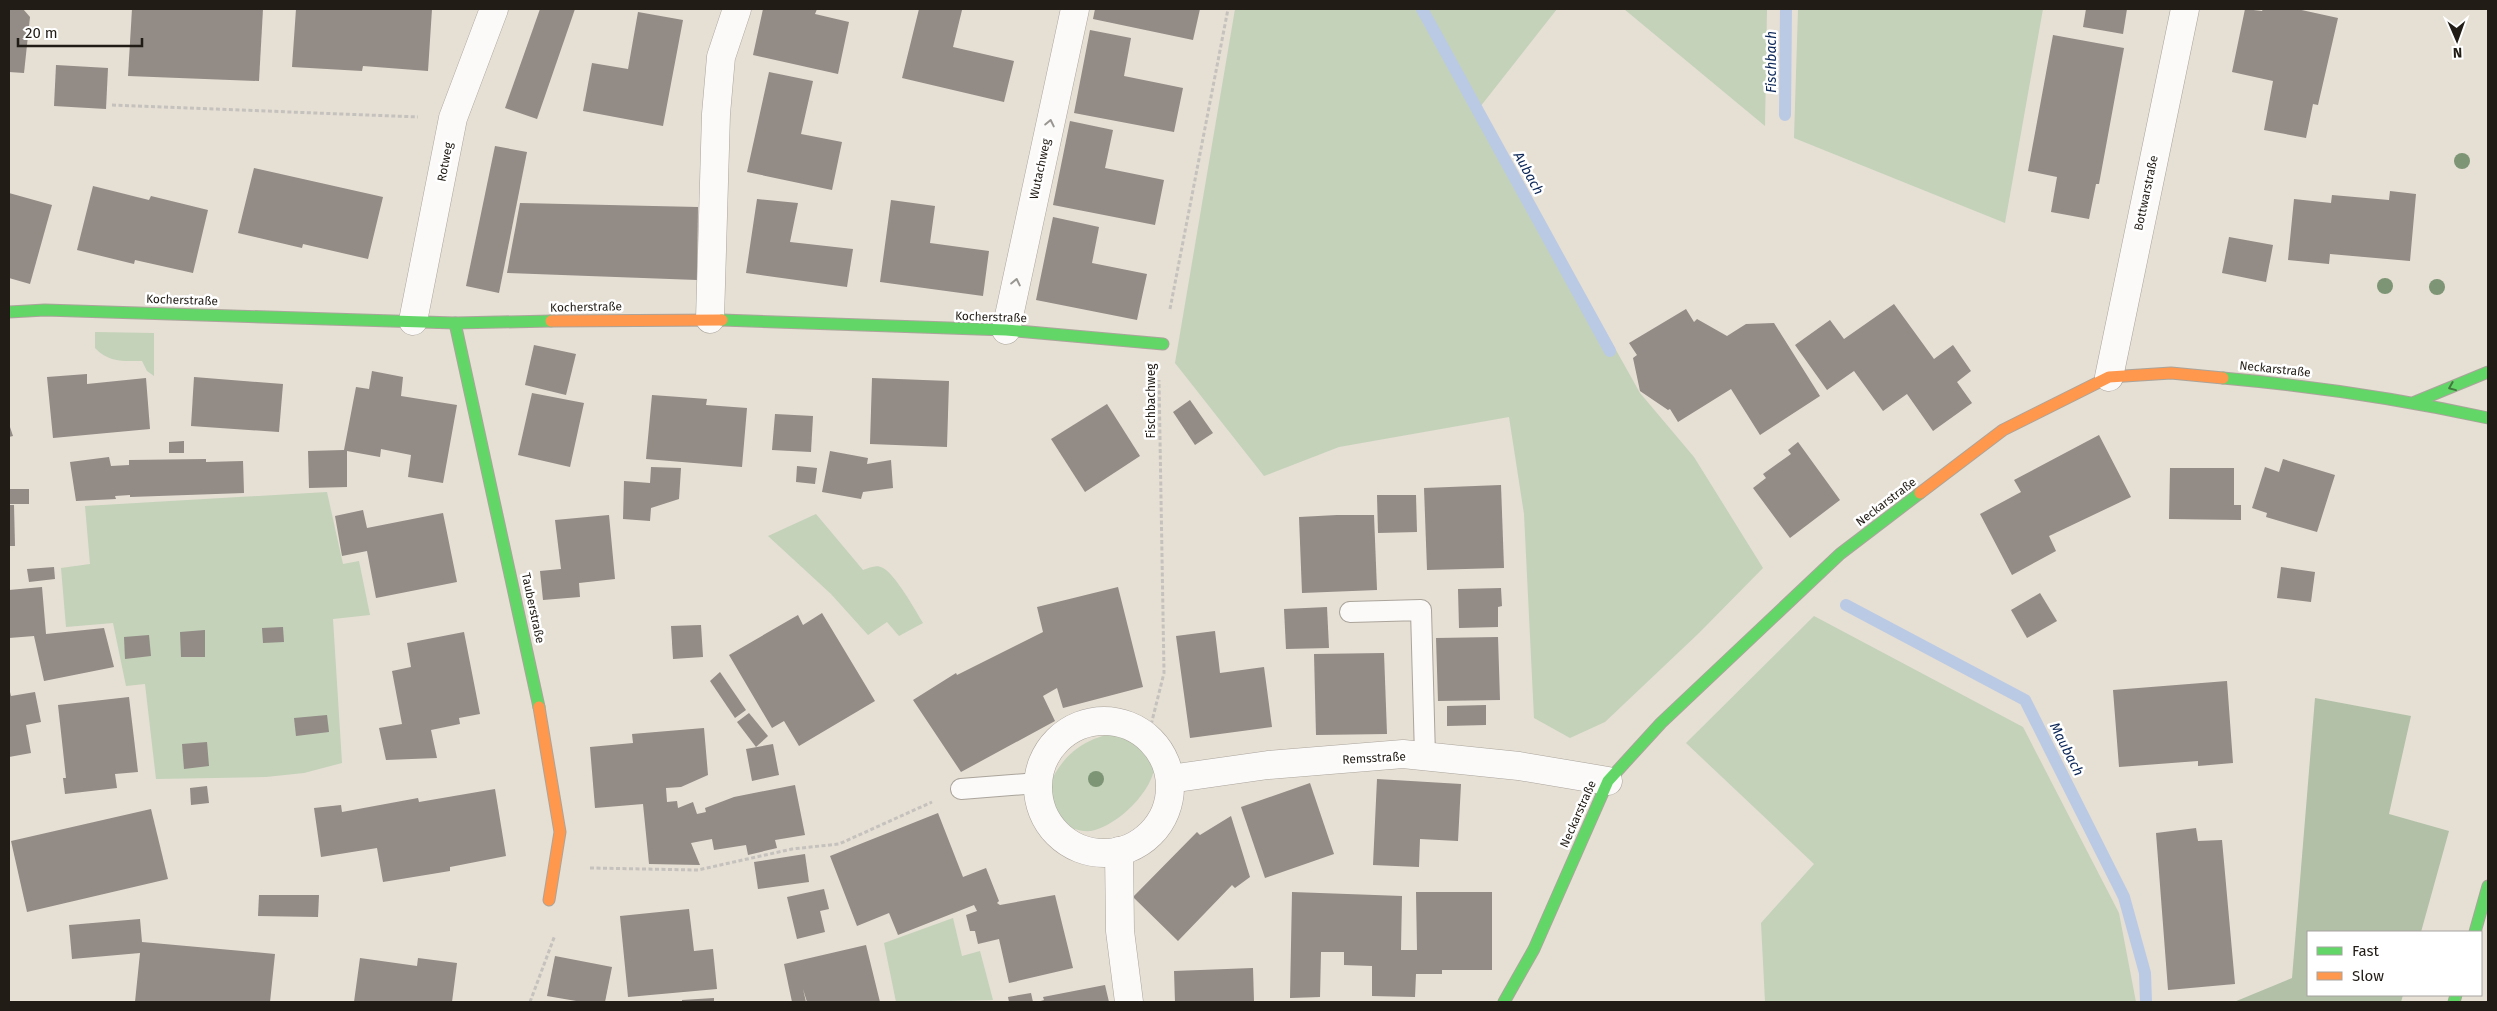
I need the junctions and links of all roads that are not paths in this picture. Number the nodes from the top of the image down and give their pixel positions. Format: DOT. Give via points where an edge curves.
graph roads {
  1 [pos="494,9"];
  2 [pos="737,9"];
  3 [pos="1075,9"];
  4 [pos="2185,9"];
  5 [pos="9,312"];
  6 [pos="710,319"];
  7 [pos="413,321"];
  8 [pos="455,323"];
  9 [pos="1006,330"];
  10 [pos="1163,344"];
  11 [pos="2488,372"];
  12 [pos="2109,377"];
  13 [pos="2415,402"];
  14 [pos="2488,418"];
  15 [pos="1350,612"];
  16 [pos="1425,756"];
  17 [pos="1170,779"];
  18 [pos="1608,781"];
  19 [pos="1038,783"];
  20 [pos="961,789"];
  21 [pos="1120,851"];
  22 [pos="2488,886"];
  23 [pos="549,900"];
  24 [pos="2475,931"];
  25 [pos="1129,1002"];
  26 [pos="1504,1002"];
  1 -- 7 [label="street, Rotweg" via="453,118"];
  2 -- 6 [label="street" via="721,58 716,114"];
  9 -- 3 [label="street, Wutachweg, one-way"];
  4 -- 12 [label="street, Bottwarstraße"];
  5 -- 7 [label="street, Kocherstraße" via="45,310"];
  6 -- 8 [label="street, Kocherstraße"];
  6 -- 9 [label="street, Kocherstraße"];
  7 -- 8 [label="street, Kocherstraße"];
  8 -- 23 [label="street, Tauberstraße" via="536,690 560,832"];
  9 -- 10 [label="street, Kocherstraße"];
  11 -- 13 [label="street, one-way"];
  12 -- 13 [label="street, Neckarstraße" via="2172,373 2291,384"];
  12 -- 18 [label="street, Neckarstraße" via="2003,430 1840,554 1661,723"];
  13 -- 14 [label="street, Neckarstraße"];
  15 -- 16 [label="lane" via="1421,610"];
  16 -- 17 [label="street, Remsstraße" via="1403,754 1268,765"];
  16 -- 18 [label="street, Remsstraße" via="1519,766"];
  17 -- 19 [label="street" via="1162,756 1148,737 1130,726 1110,720 1089,722 1069,730 1049,751 1042,763"];
  17 -- 21 [label="street" via="1170,795 1159,824 1148,837"];
  18 -- 26 [label="street, Neckarstraße" via="1534,949"];
  19 -- 20 [label="lane"];
  19 -- 21 [label="street" via="1040,804 1046,817 1064,839 1082,849 1103,853"];
  21 -- 25 [label="street" via="1120,931"];
  22 -- 24 [label="street"];
}
